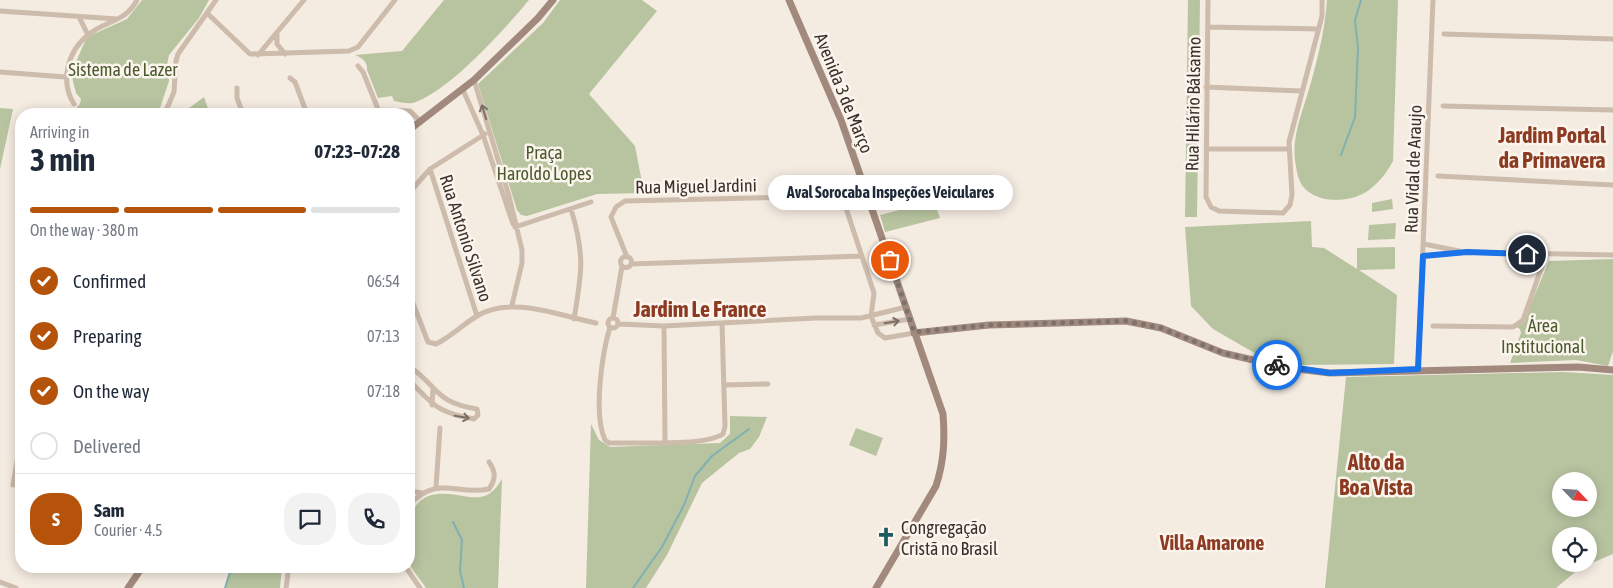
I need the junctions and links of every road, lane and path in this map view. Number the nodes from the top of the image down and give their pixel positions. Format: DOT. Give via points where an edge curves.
graph roads {
  1 [pos="137,0"];
  2 [pos="216,0"];
  3 [pos="304,0"];
  4 [pos="395,0"];
  5 [pos="553,0"];
  6 [pos="789,0"];
  7 [pos="1208,0"];
  8 [pos="1322,0"];
  9 [pos="1433,0"];
  10 [pos="0,11"];
  11 [pos="207,13"];
  12 [pos="79,17"];
  13 [pos="119,20"];
  14 [pos="1208,27"];
  15 [pos="1319,29"];
  16 [pos="277,32"];
  17 [pos="88,34"];
  18 [pos="1444,34"];
  19 [pos="1613,39"];
  20 [pos="285,54"];
  21 [pos="258,55"];
  22 [pos="358,66"];
  23 [pos="0,72"];
  24 [pos="66,77"];
  25 [pos="290,78"];
  26 [pos="474,80"];
  27 [pos="1206,87"];
  28 [pos="237,88"];
  29 [pos="463,90"];
  30 [pos="1302,91"];
  31 [pos="74,104"];
  32 [pos="1443,106"];
  33 [pos="167,108"];
  34 [pos="241,108"];
  35 [pos="305,108"];
  36 [pos="377,108"];
  37 [pos="1613,110"];
  38 [pos="415,117"];
  39 [pos="421,122"];
  40 [pos="415,125"];
  41 [pos="490,130"];
  42 [pos="483,135"];
  43 [pos="1207,149"];
  44 [pos="1288,149"];
  45 [pos="430,169"];
  46 [pos="1438,176"];
  47 [pos="1613,185"];
  48 [pos="415,186"];
  49 [pos="591,202"];
  50 [pos="570,209"];
  51 [pos="516,226"];
  52 [pos="1424,244"];
  53 [pos="1467,252"];
  54 [pos="1546,255"];
  55 [pos="1613,255"];
  56 [pos="862,256"];
  57 [pos="1423,256"];
  58 [pos="627,257"];
  59 [pos="631,264"];
  60 [pos="622,266"];
  61 [pos="512,305"];
  62 [pos="906,307"];
  63 [pos="415,308"];
  64 [pos="477,316"];
  65 [pos="871,316"];
  66 [pos="613,318"];
  67 [pos="574,319"];
  68 [pos="910,319"];
  69 [pos="596,323"];
  70 [pos="619,324"];
  71 [pos="722,324"];
  72 [pos="874,325"];
  73 [pos="664,326"];
  74 [pos="1433,326"];
  75 [pos="610,328"];
  76 [pos="914,332"];
  77 [pos="1418,369"];
  78 [pos="415,370"];
  79 [pos="1613,370"];
  80 [pos="768,384"];
  81 [pos="724,385"];
  82 [pos="415,387"];
  83 [pos="433,390"];
  84 [pos="432,406"];
  85 [pos="440,428"];
  86 [pos="665,442"];
  87 [pos="489,462"];
  88 [pos="15,474"];
  89 [pos="13,486"];
  90 [pos="436,487"];
  91 [pos="415,492"];
  92 [pos="423,493"];
  93 [pos="415,499"];
  94 [pos="138,573"];
  95 [pos="288,573"];
  96 [pos="410,573"];
  97 [pos="0,582"];
  98 [pos="16,588"];
  99 [pos="128,588"];
  100 [pos="286,588"];
  101 [pos="420,588"];
  102 [pos="876,588"];
  1 -- 13 [label="street"];
  2 -- 11 [label="street"];
  3 -- 16 [label="street"];
  4 -- 20 [label="street" via="358,47 350,52"];
  5 -- 26 [label="main road"];
  6 -- 62 [label="main road, Avenida 3 de Março" via="841,120"];
  7 -- 14 [label="street, Rua Hilário Bálsamo"];
  8 -- 15 [label="street"];
  9 -- 52 [label="street, Rua Vidal de Araujo"];
  10 -- 12 [label="street"];
  11 -- 21 [label="street" via="250,54"];
  11 -- 33 [label="street" via="178,54 174,92"];
  12 -- 13 [label="street"];
  12 -- 17 [label="street"];
  13 -- 17 [label="street"];
  14 -- 15 [label="street"];
  14 -- 27 [label="street, Rua Hilário Bálsamo"];
  15 -- 30 [label="street"];
  16 -- 20 [label="street" via="277,44"];
  16 -- 21 [label="street"];
  17 -- 24 [label="street" via="72,57"];
  18 -- 19 [label="street"];
  20 -- 21 [label="street"];
  22 -- 36 [label="street"];
  23 -- 24 [label="street"];
  24 -- 31 [label="street" via="69,96"];
  25 -- 35 [label="street" via="295,82"];
  26 -- 29 [label="main road"];
  41 -- 26 [label="street, one-way"];
  27 -- 30 [label="street"];
  27 -- 43 [label="street, Rua Hilário Bálsamo"];
  28 -- 34 [label="street"];
  29 -- 39 [label="main road"];
  29 -- 42 [label="street"];
  30 -- 44 [label="street"];
  32 -- 37 [label="street"];
  38 -- 39 [label="street"];
  39 -- 40 [label="main road"];
  41 -- 42 [label="street"];
  41 -- 51 [label="street"];
  42 -- 45 [label="street"];
  42 -- 51 [label="street"];
  43 -- 44 [label="street"];
  43 -- 44 [label="street, Rua Hilário Bálsamo" via="1206,197 1210,207 1219,211 1283,213 1290,205 1292,195"];
  45 -- 48 [label="street"];
  45 -- 64 [label="street, Rua Antonio Silvano"];
  46 -- 47 [label="street"];
  49 -- 50 [label="street"];
  50 -- 51 [label="street"];
  50 -- 67 [label="street" via="580,240 582,262 582,281"];
  51 -- 61 [label="street" via="522,263"];
  52 -- 53 [label="street"];
  52 -- 57 [label="street, Rua Vidal de Araujo"];
  53 -- 54 [label="street"];
  53 -- 57 [label="street"];
  54 -- 55 [label="street"];
  54 -- 74 [label="street" via="1523,320 1513,326"];
  56 -- 58 [label="street, Rua Miguel Jardini" via="844,202 838,196 626,201 616,207 611,217"];
  56 -- 59 [label="street"];
  56 -- 65 [label="street" via="874,293"];
  57 -- 77 [label="street, Rua Vidal de Araujo"];
  58 -- 59 [label="street"];
  58 -- 60 [label="street" via="621,260"];
  59 -- 60 [label="street" via="628,268"];
  60 -- 66 [label="street"];
  61 -- 64 [label="street" via="497,307"];
  61 -- 67 [label="street"];
  62 -- 65 [label="street"];
  62 -- 68 [label="main road, Avenida 3 de Março"];
  63 -- 64 [label="street" via="428,342 436,344 453,336"];
  65 -- 71 [label="street"];
  65 -- 72 [label="street"];
  66 -- 70 [label="street"];
  66 -- 75 [label="street" via="608,322"];
  67 -- 69 [label="street"];
  72 -- 68 [label="street, one-way"];
  68 -- 76 [label="main road, Avenida 3 de Março"];
  70 -- 73 [label="street"];
  70 -- 75 [label="street"];
  71 -- 73 [label="street"];
  71 -- 81 [label="street"];
  72 -- 76 [label="street" via="878,334 885,338"];
  73 -- 86 [label="street"];
  75 -- 86 [label="street" via="602,352 601,422 605,440"];
  76 -- 77 [label="main road" via="989,325 1126,321 1161,328 1223,353 1288,368 1330,373"];
  76 -- 102 [label="main road, Avenida 3 de Março" via="943,414 945,444 942,467 925,507"];
  77 -- 79 [label="main road" via="1578,367"];
  78 -- 83 [label="street"];
  80 -- 81 [label="street"];
  81 -- 86 [label="street" via="723,434 715,440"];
  82 -- 84 [label="street"];
  83 -- 84 [label="street"];
  84 -- 83 [label="street, one-way" via="452,415 474,419 478,415 477,409 450,403"];
  85 -- 90 [label="street"];
  87 -- 90 [label="street" via="495,470 495,481 489,489"];
  88 -- 89 [label="street"];
  90 -- 92 [label="street"];
  91 -- 92 [label="street"];
  92 -- 93 [label="street"];
  94 -- 99 [label="main road"];
  95 -- 100 [label="street"];
  96 -- 101 [label="street"];
  97 -- 98 [label="street"];
}
